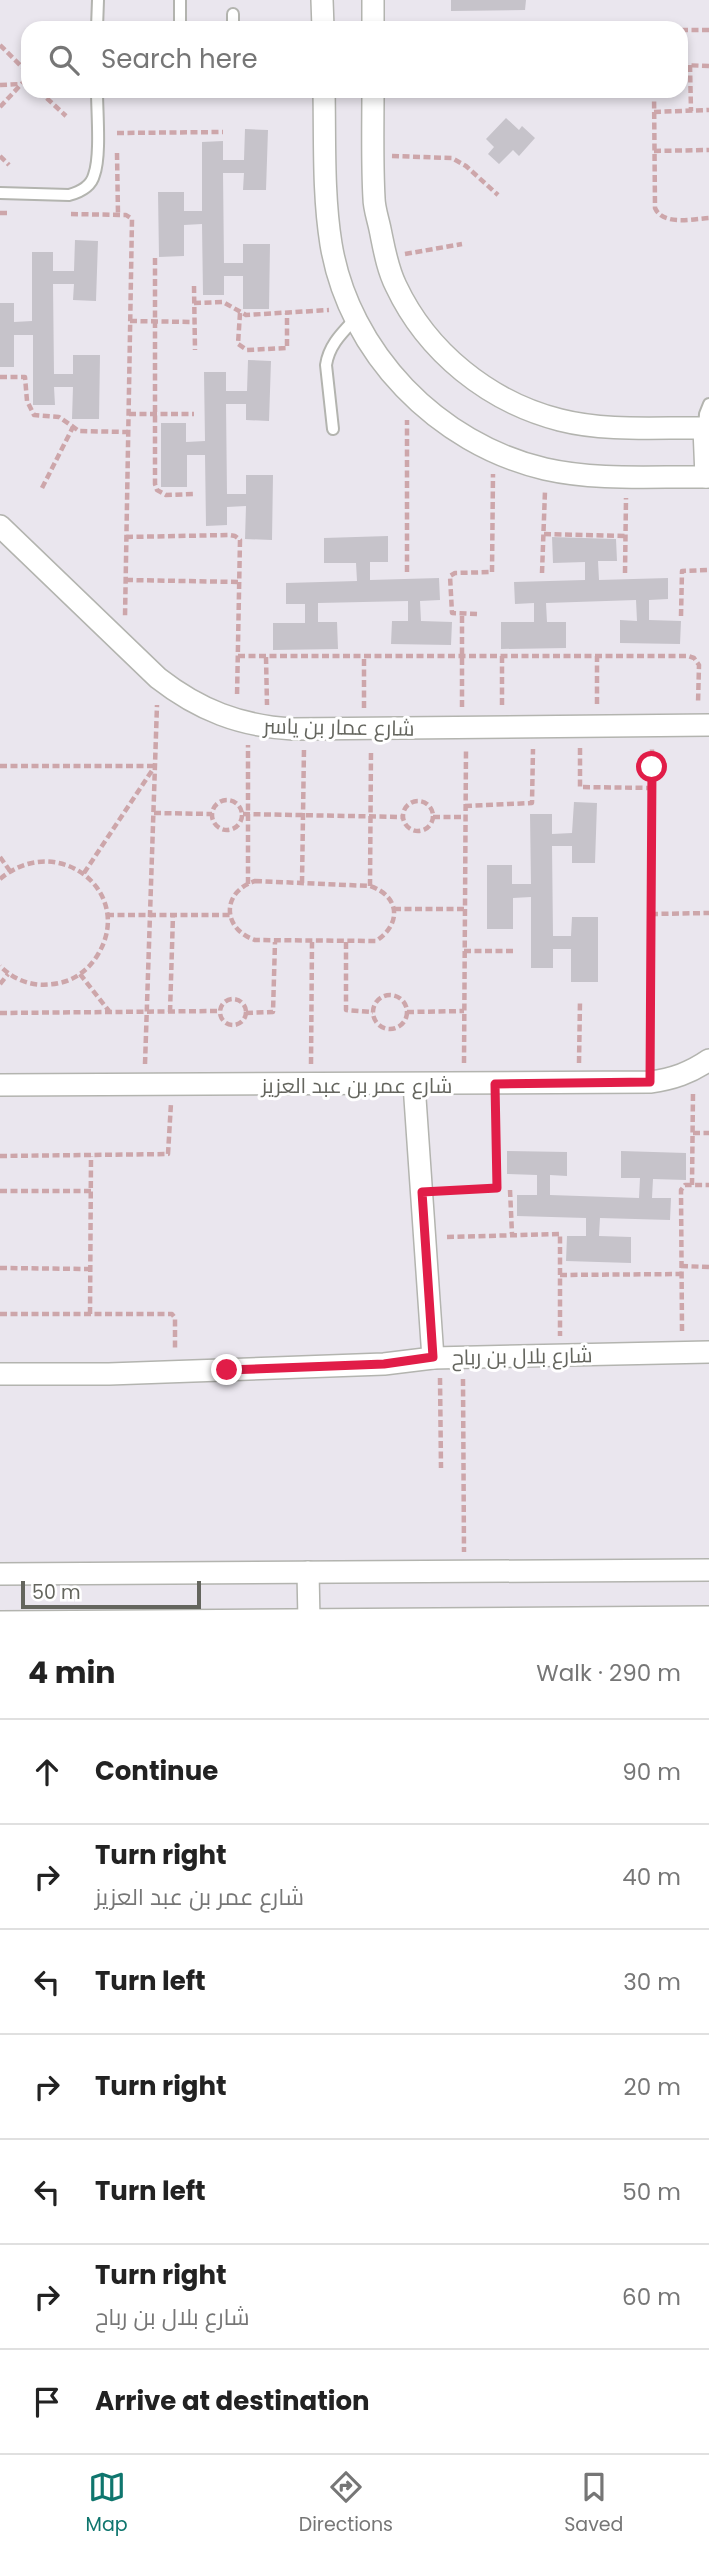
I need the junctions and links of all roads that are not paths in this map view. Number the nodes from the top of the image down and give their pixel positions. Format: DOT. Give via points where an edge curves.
graph roads {
  1 [pos="98,0"];
  2 [pos="180,0"];
  3 [pos="322,0"];
  4 [pos="373,0"];
  5 [pos="233,14"];
  6 [pos="97,21"];
  7 [pos="180,21"];
  8 [pos="233,21"];
  9 [pos="323,21"];
  10 [pos="373,21"];
  11 [pos="97,98"];
  12 [pos="324,98"];
  13 [pos="373,98"];
  14 [pos="0,193"];
  15 [pos="353,314"];
  16 [pos="709,404"];
  17 [pos="707,428"];
  18 [pos="333,429"];
  19 [pos="707,477"];
  20 [pos="0,526"];
  21 [pos="703,725"];
  22 [pos="701,1065"];
  23 [pos="414,1084"];
  24 [pos="0,1085"];
  25 [pos="709,1352"];
  26 [pos="437,1357"];
  27 [pos="0,1374"];
  28 [pos="709,1570"];
  29 [pos="308,1572"];
  30 [pos="0,1574"];
  31 [pos="709,1617"];
  32 [pos="309,1620"];
  33 [pos="0,1622"];
  1 -- 6 [label="lane"];
  2 -- 7 [label="lane"];
  3 -- 9 [label="street"];
  4 -- 10 [label="street"];
  5 -- 8 [label="lane"];
  11 -- 14 [label="lane" via="96,165 88,187 69,195"];
  12 -- 15 [label="street" via="331,247"];
  13 -- 17 [label="street" via="374,200 386,257 395,285 418,324 446,357 480,385 519,406 561,420 604,426"];
  15 -- 18 [label="lane" via="327,355"];
  15 -- 19 [label="street" via="380,361 407,391 447,426 494,452 580,475"];
  16 -- 17 [label="lane"];
  17 -- 19 [label="street"];
  20 -- 21 [label="street, شارع عمار بن ياسر" via="158,678 208,710 251,724 304,729"];
  22 -- 23 [label="street, شارع عمر بن عبد العزيز" via="672,1079 650,1082"];
  23 -- 24 [label="street, شارع عمر بن عبد العزيز"];
  23 -- 26 [label="street"];
  25 -- 26 [label="street, شارع بلال بن رباح"];
  26 -- 27 [label="street, شارع بلال بن رباح" via="384,1364"];
  28 -- 29 [label="street"];
  29 -- 30 [label="street"];
  29 -- 32 [label="street"];
  31 -- 32 [label="street"];
  32 -- 33 [label="street"];
}
